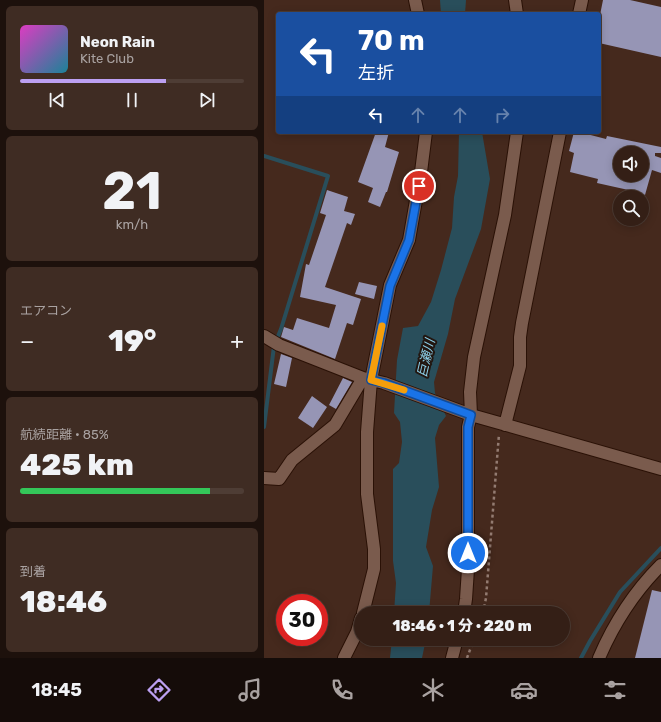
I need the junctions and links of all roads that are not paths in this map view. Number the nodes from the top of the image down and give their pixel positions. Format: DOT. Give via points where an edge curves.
graph roads {
  1 [pos="415,0"];
  2 [pos="515,0"];
  3 [pos="582,0"];
  4 [pos="418,12"];
  5 [pos="517,12"];
  6 [pos="579,12"];
  7 [pos="426,134"];
  8 [pos="517,134"];
  9 [pos="560,134"];
  10 [pos="271,340"];
  11 [pos="367,379"];
  12 [pos="469,414"];
  13 [pos="503,424"];
  14 [pos="661,469"];
  15 [pos="264,478"];
  16 [pos="661,565"];
  17 [pos="365,606"];
  18 [pos="465,606"];
  19 [pos="354,638"];
  20 [pos="455,646"];
  21 [pos="344,658"];
  22 [pos="452,658"];
  23 [pos="600,658"];
  1 -- 4 [label="street"];
  2 -- 5 [label="street"];
  3 -- 6 [label="street"];
  7 -- 11 [label="street" via="409,240 390,286"];
  8 -- 12 [label="street" via="505,215 474,357"];
  9 -- 13 [label="street" via="522,323 520,366"];
  10 -- 11 [label="street"];
  11 -- 12 [label="street"];
  11 -- 15 [label="street" via="335,425 292,460 279,479"];
  11 -- 17 [label="street" via="367,494 374,569"];
  12 -- 13 [label="street"];
  12 -- 18 [label="street" via="468,569"];
  13 -- 14 [label="street"];
  16 -- 23 [label="street" via="617,620"];
  19 -- 21 [label="street"];
  20 -- 22 [label="street"];
}
